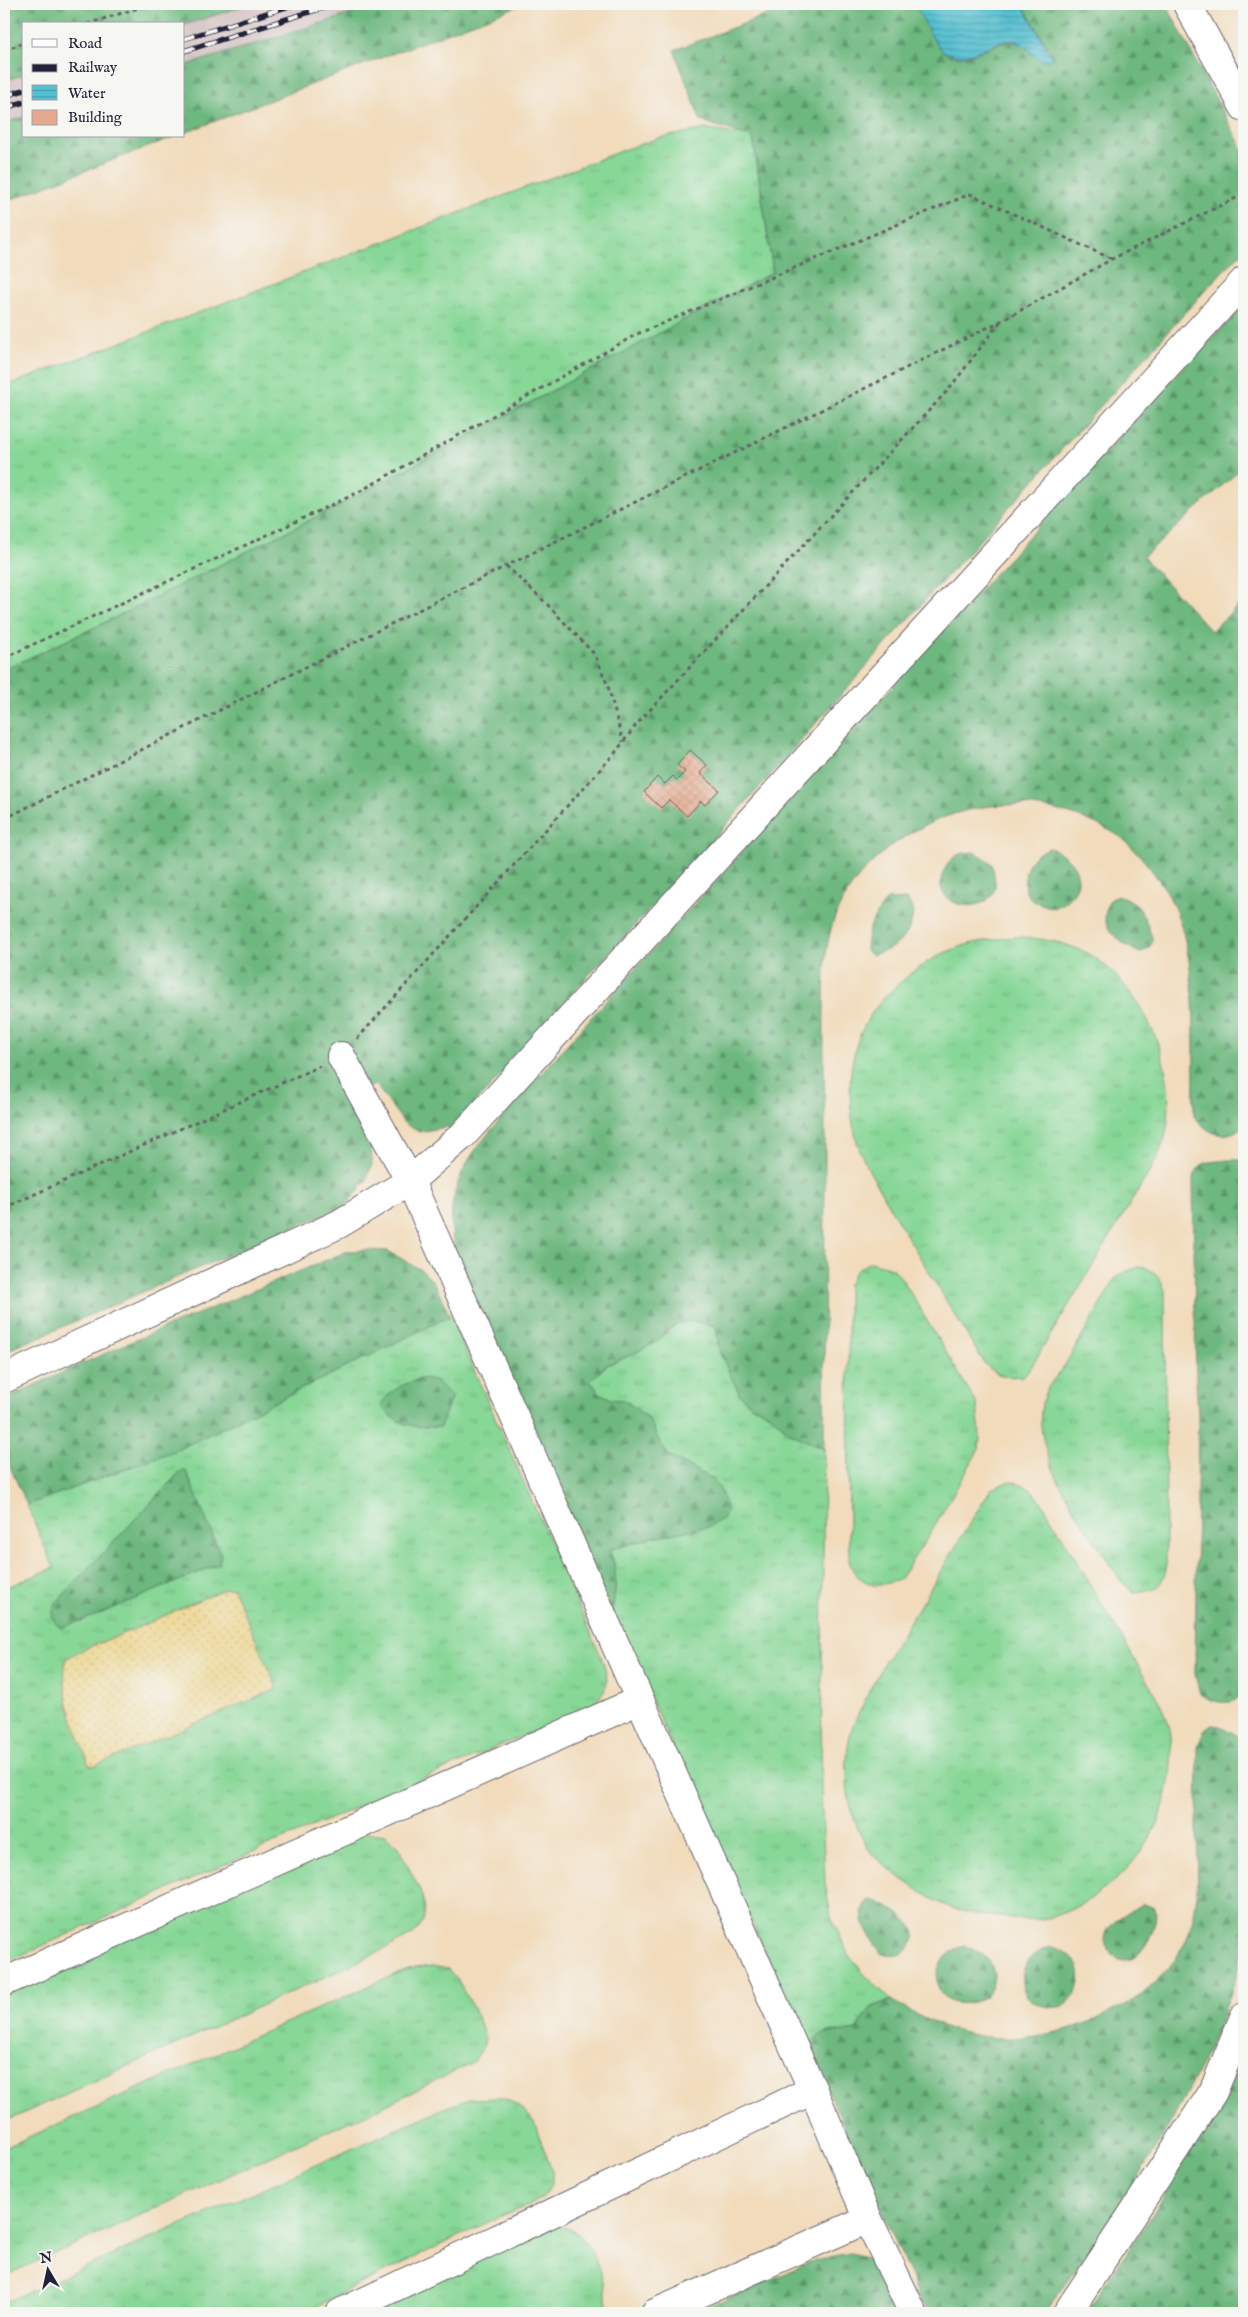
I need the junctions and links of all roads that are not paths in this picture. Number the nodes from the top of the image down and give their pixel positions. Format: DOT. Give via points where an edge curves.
graph roads {
  1 [pos="1187,4"];
  2 [pos="1244,107"];
  3 [pos="1244,281"];
  4 [pos="342,1056"];
  5 [pos="410,1181"];
  6 [pos="4,1379"];
  7 [pos="640,1700"];
  8 [pos="4,1982"];
  9 [pos="1244,2017"];
  10 [pos="813,2090"];
  11 [pos="868,2219"];
  12 [pos="340,2313"];
  13 [pos="655,2313"];
  14 [pos="913,2313"];
  15 [pos="1067,2313"];
  1 -- 2 [label="street"];
  3 -- 5 [label="street" via="463,1135"];
  4 -- 5 [label="street"];
  5 -- 6 [label="street" via="339,1224"];
  5 -- 7 [label="street"];
  7 -- 8 [label="street"];
  7 -- 10 [label="street"];
  9 -- 15 [label="street" via="1213,2092"];
  10 -- 11 [label="street"];
  10 -- 12 [label="street"];
  11 -- 13 [label="street"];
  11 -- 14 [label="street"];
}
